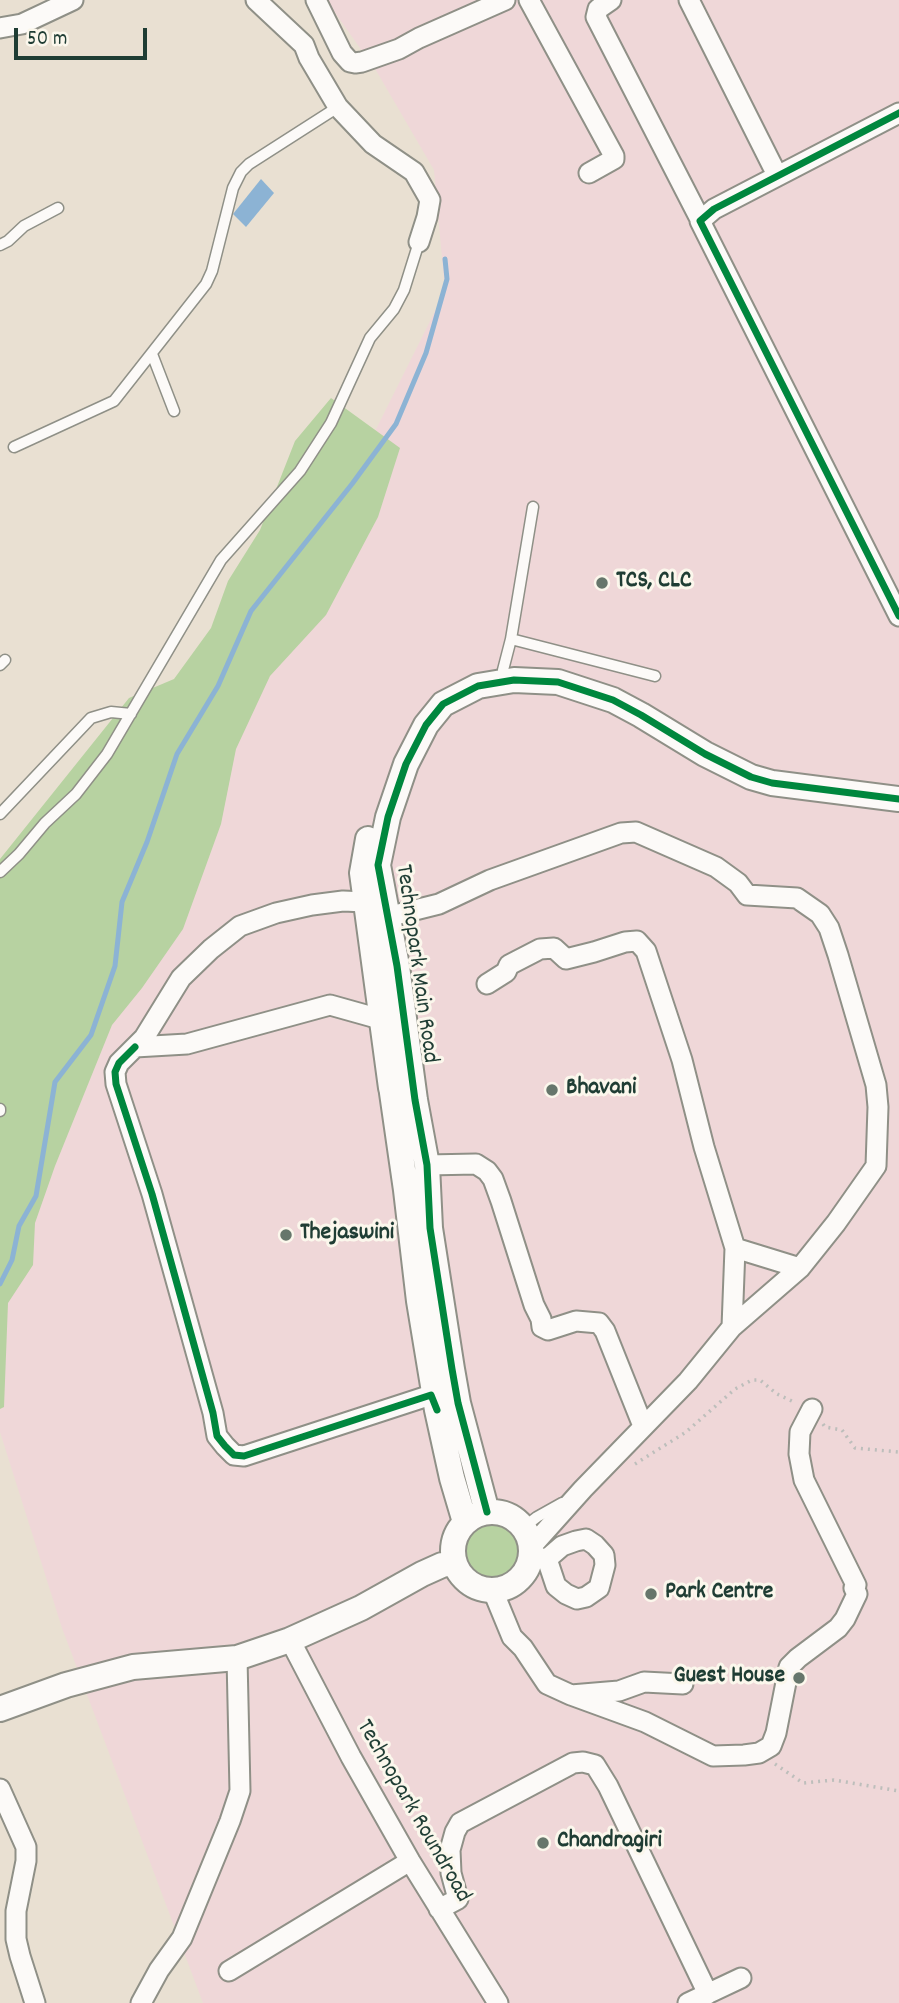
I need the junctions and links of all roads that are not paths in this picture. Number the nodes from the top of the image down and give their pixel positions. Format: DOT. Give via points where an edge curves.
graph roads {
  1 [pos="73,0"];
  2 [pos="256,0"];
  3 [pos="316,0"];
  4 [pos="505,0"];
  5 [pos="529,0"];
  6 [pos="611,0"];
  7 [pos="689,0"];
  8 [pos="0,28"];
  9 [pos="338,107"];
  10 [pos="899,113"];
  11 [pos="589,173"];
  12 [pos="777,176"];
  13 [pos="58,208"];
  14 [pos="701,221"];
  15 [pos="419,242"];
  16 [pos="0,245"];
  17 [pos="152,354"];
  18 [pos="174,411"];
  19 [pos="14,447"];
  20 [pos="533,507"];
  21 [pos="899,616"];
  22 [pos="511,639"];
  23 [pos="503,670"];
  24 [pos="655,676"];
  25 [pos="131,714"];
  26 [pos="899,789"];
  27 [pos="899,799"];
  28 [pos="0,814"];
  29 [pos="0,872"];
  30 [pos="362,873"];
  31 [pos="366,902"];
  32 [pos="387,918"];
  33 [pos="487,984"];
  34 [pos="380,1019"];
  35 [pos="135,1047"];
  36 [pos="391,1088"];
  37 [pos="427,1166"];
  38 [pos="735,1248"];
  39 [pos="800,1268"];
  40 [pos="732,1327"];
  41 [pos="812,1409"];
  42 [pos="437,1410"];
  43 [pos="643,1426"];
  44 [pos="488,1512"];
  45 [pos="465,1522"];
  46 [pos="533,1547"];
  47 [pos="454,1563"];
  48 [pos="493,1591"];
  49 [pos="290,1640"];
  50 [pos="237,1658"];
  51 [pos="683,1684"];
  52 [pos="571,1695"];
  53 [pos="0,1710"];
  54 [pos="0,1789"];
  55 [pos="410,1861"];
  56 [pos="439,1909"];
  57 [pos="229,1971"];
  58 [pos="741,1978"];
  59 [pos="708,1994"];
  60 [pos="35,2003"];
  61 [pos="141,2003"];
  62 [pos="498,2003"];
  63 [pos="688,2003"];
  1 -- 8 [label="street" via="22,24"];
  2 -- 9 [label="street" via="304,45"];
  3 -- 4 [label="street" via="342,53 355,63 398,49"];
  5 -- 11 [label="street" via="614,156"];
  6 -- 14 [label="street" via="598,9 596,17"];
  7 -- 12 [label="street"];
  9 -- 15 [label="street" via="373,144 421,182 430,200"];
  9 -- 17 [label="lane" via="241,172 206,284"];
  10 -- 12 [label="street"];
  12 -- 14 [label="street" via="713,209"];
  13 -- 16 [label="lane"];
  14 -- 21 [label="street"];
  15 -- 25 [label="lane" via="404,290 370,338 331,423 300,471 221,561"];
  17 -- 18 [label="lane"];
  17 -- 19 [label="lane" via="114,401"];
  20 -- 22 [label="lane"];
  22 -- 23 [label="lane"];
  22 -- 24 [label="lane"];
  23 -- 26 [label="street, Technopark Main Road" via="582,677 621,692 752,767 809,780"];
  23 -- 30 [label="street, Technopark Main Road" via="447,687 421,713 395,758 370,822"];
  25 -- 28 [label="lane" via="111,712 91,718"];
  25 -- 29 [label="lane" via="76,794"];
  27 -- 32 [label="street, Technopark Main Road" via="751,777 613,700 558,682 490,683 443,704 406,764 378,865"];
  30 -- 31 [label="street, Technopark Main Road"];
  30 -- 36 [label="street, Technopark Main Road"];
  31 -- 34 [label="street, Technopark Main Road"];
  31 -- 35 [label="street" via="320,904 240,926 181,978"];
  32 -- 37 [label="street, Technopark Main Road"];
  32 -- 39 [label="street" via="439,904 490,880 629,832 716,867 747,895 797,898 820,915 838,955 876,1085 876,1166"];
  33 -- 38 [label="street" via="509,965 540,949 554,948 566,959 637,941 646,951 682,1060"];
  34 -- 35 [label="street" via="330,1005 187,1044"];
  34 -- 36 [label="street, Technopark Main Road"];
  35 -- 42 [label="street" via="118,1063 116,1084 146,1175 217,1436 225,1446 234,1455 244,1456 431,1395"];
  36 -- 42 [label="street, Technopark Main Road"];
  37 -- 43 [label="street" via="477,1164 494,1179 542,1327 548,1330 576,1321 599,1323"];
  37 -- 44 [label="street, Technopark Main Road" via="430,1228 454,1381"];
  38 -- 39 [label="street"];
  38 -- 40 [label="street"];
  39 -- 40 [label="street"];
  40 -- 43 [label="street"];
  41 -- 52 [label="street" via="800,1432 804,1480 857,1594 838,1628 789,1667 771,1746 759,1753 713,1756 645,1722"];
  42 -- 45 [label="street, Technopark Main Road"];
  43 -- 46 [label="street"];
  44 -- 45 [label="street"];
  44 -- 46 [label="street" via="511,1516"];
  45 -- 47 [label="street" via="453,1544"];
  46 -- 48 [label="street" via="519,1580"];
  47 -- 48 [label="street" via="465,1580"];
  47 -- 49 [label="street" via="422,1574"];
  48 -- 52 [label="street" via="512,1637 547,1684"];
  49 -- 50 [label="street"];
  49 -- 55 [label="street, Technopark Roundroad"];
  50 -- 53 [label="street" via="133,1667"];
  50 -- 61 [label="street" via="240,1791 182,1938"];
  51 -- 52 [label="street" via="644,1682"];
  54 -- 60 [label="street" via="26,1847 16,1939"];
  55 -- 56 [label="street, Technopark Roundroad"];
  55 -- 57 [label="street"];
  56 -- 59 [label="street" via="458,1899 450,1850 460,1823 573,1763 595,1765"];
  56 -- 62 [label="street, Technopark Roundroad"];
  58 -- 59 [label="street"];
  59 -- 63 [label="street"];
}
